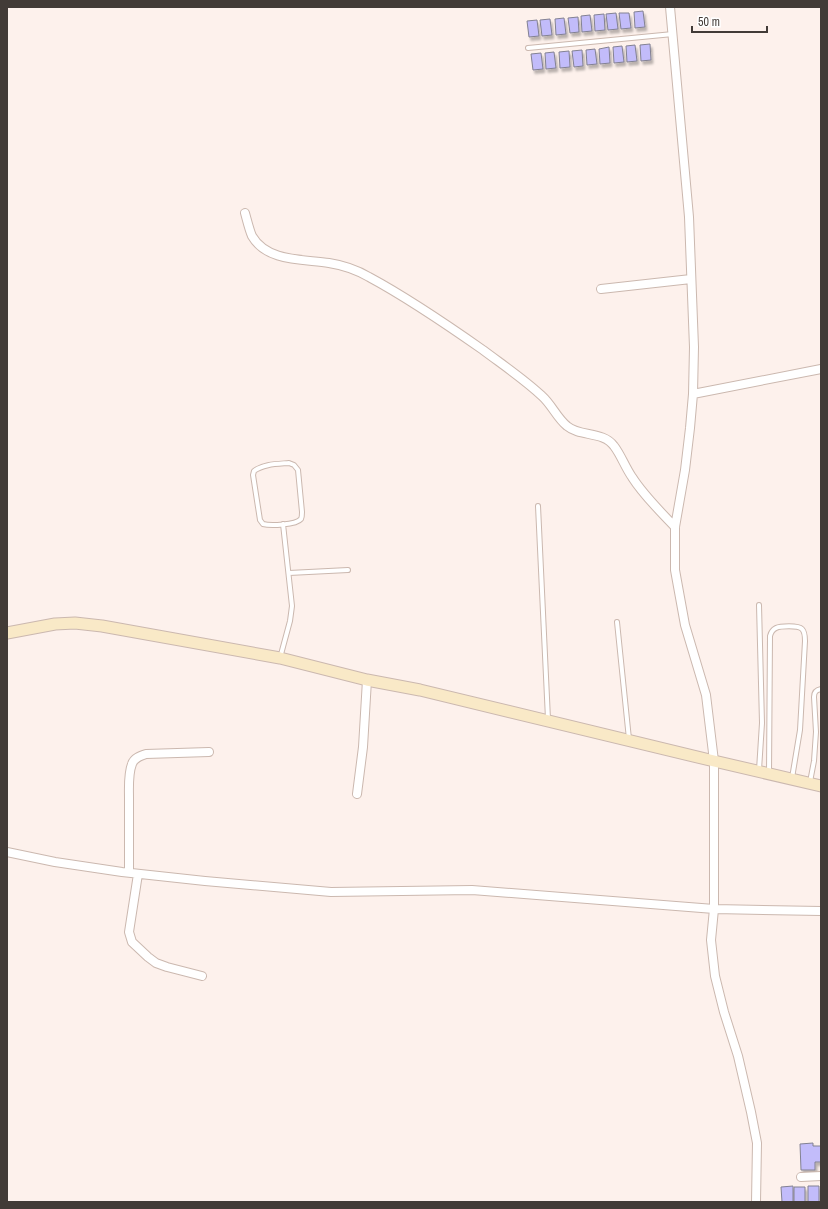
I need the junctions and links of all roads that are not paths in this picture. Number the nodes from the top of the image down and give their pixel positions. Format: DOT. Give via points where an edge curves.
graph roads {
  1 [pos="670,7"];
  2 [pos="673,34"];
  3 [pos="528,48"];
  4 [pos="245,213"];
  5 [pos="691,279"];
  6 [pos="601,289"];
  7 [pos="821,369"];
  8 [pos="693,394"];
  9 [pos="538,506"];
  10 [pos="283,524"];
  11 [pos="675,527"];
  12 [pos="348,570"];
  13 [pos="289,573"];
  14 [pos="759,605"];
  15 [pos="617,622"];
  16 [pos="7,633"];
  17 [pos="280,658"];
  18 [pos="367,680"];
  19 [pos="821,690"];
  20 [pos="549,721"];
  21 [pos="630,741"];
  22 [pos="209,752"];
  23 [pos="714,761"];
  24 [pos="764,773"];
  25 [pos="792,779"];
  26 [pos="810,783"];
  27 [pos="821,786"];
  28 [pos="357,794"];
  29 [pos="7,852"];
  30 [pos="129,872"];
  31 [pos="138,874"];
  32 [pos="714,909"];
  33 [pos="821,911"];
  34 [pos="202,976"];
  35 [pos="821,1176"];
  36 [pos="800,1177"];
  37 [pos="756,1202"];
  1 -- 2 [label="street"];
  2 -- 3 [label="lane"];
  2 -- 5 [label="street" via="689,217"];
  4 -- 11 [label="street" via="252,235 268,252 291,259 330,263 361,273 390,288 510,370 543,396 568,427 605,439 613,445 645,496"];
  5 -- 6 [label="street"];
  5 -- 8 [label="street"];
  7 -- 8 [label="street"];
  8 -- 11 [label="street" via="685,470"];
  9 -- 20 [label="lane"];
  10 -- 10 [label="lane" via="263,524 260,520 253,475 257,468 289,462 298,470 302,512 301,519"];
  10 -- 13 [label="lane"];
  11 -- 23 [label="street" via="675,570 685,625 706,695"];
  12 -- 13 [label="lane"];
  13 -- 17 [label="lane" via="292,606"];
  14 -- 24 [label="lane"];
  15 -- 21 [label="lane"];
  16 -- 17 [label="main road" via="75,623"];
  17 -- 18 [label="main road"];
  18 -- 20 [label="main road"];
  18 -- 28 [label="street"];
  19 -- 26 [label="lane" via="814,693 816,732"];
  20 -- 21 [label="main road"];
  21 -- 23 [label="main road"];
  22 -- 30 [label="street" via="146,754 139,756 132,763 129,791"];
  23 -- 24 [label="main road"];
  23 -- 32 [label="street"];
  24 -- 25 [label="main road"];
  24 -- 25 [label="lane" via="770,636 776,628 798,627 802,629 805,641 800,730"];
  25 -- 26 [label="main road"];
  26 -- 27 [label="main road"];
  29 -- 30 [label="street" via="55,862"];
  30 -- 31 [label="street"];
  31 -- 32 [label="street" via="331,892 472,890"];
  31 -- 34 [label="street" via="129,932 132,942 156,963"];
  32 -- 33 [label="street"];
  32 -- 37 [label="street" via="712,940 715,976 751,1112 756,1142"];
  35 -- 36 [label="street"];
}
